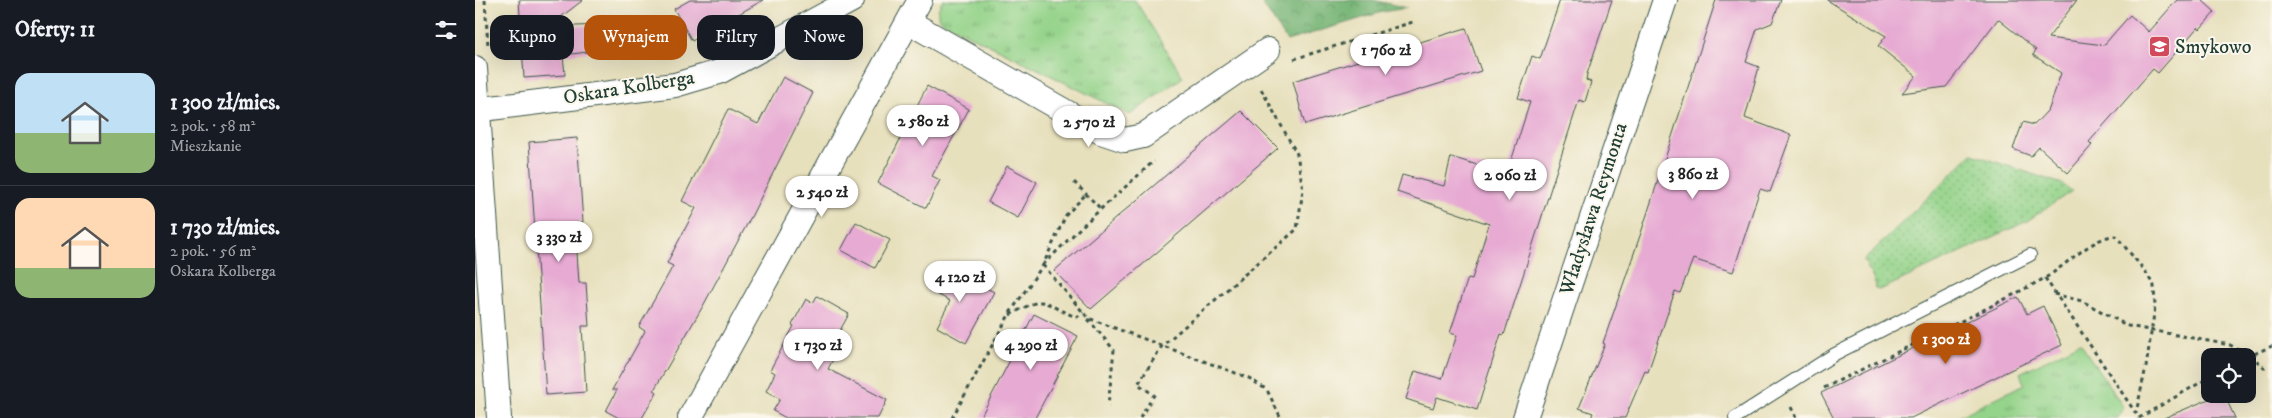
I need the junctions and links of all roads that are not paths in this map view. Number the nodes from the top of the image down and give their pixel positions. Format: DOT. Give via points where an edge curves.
graph roads {
  1 [pos="852,0"];
  2 [pos="920,0"];
  3 [pos="1665,0"];
  4 [pos="909,22"];
  5 [pos="1268,50"];
  6 [pos="475,68"];
  7 [pos="477,110"];
  8 [pos="2030,255"];
  9 [pos="499,418"];
  10 [pos="690,418"];
  11 [pos="1525,418"];
  12 [pos="1735,418"];
  1 -- 7 [label="street, Oskara Kolberga" via="719,72 675,85"];
  2 -- 4 [label="street"];
  3 -- 11 [label="street, Władysława Reymonta"];
  4 -- 5 [label="street" via="1101,132 1125,140 1143,136"];
  4 -- 10 [label="street"];
  6 -- 7 [label="street"];
  7 -- 9 [label="street"];
  8 -- 12 [label="lane" via="1835,354"];
}
